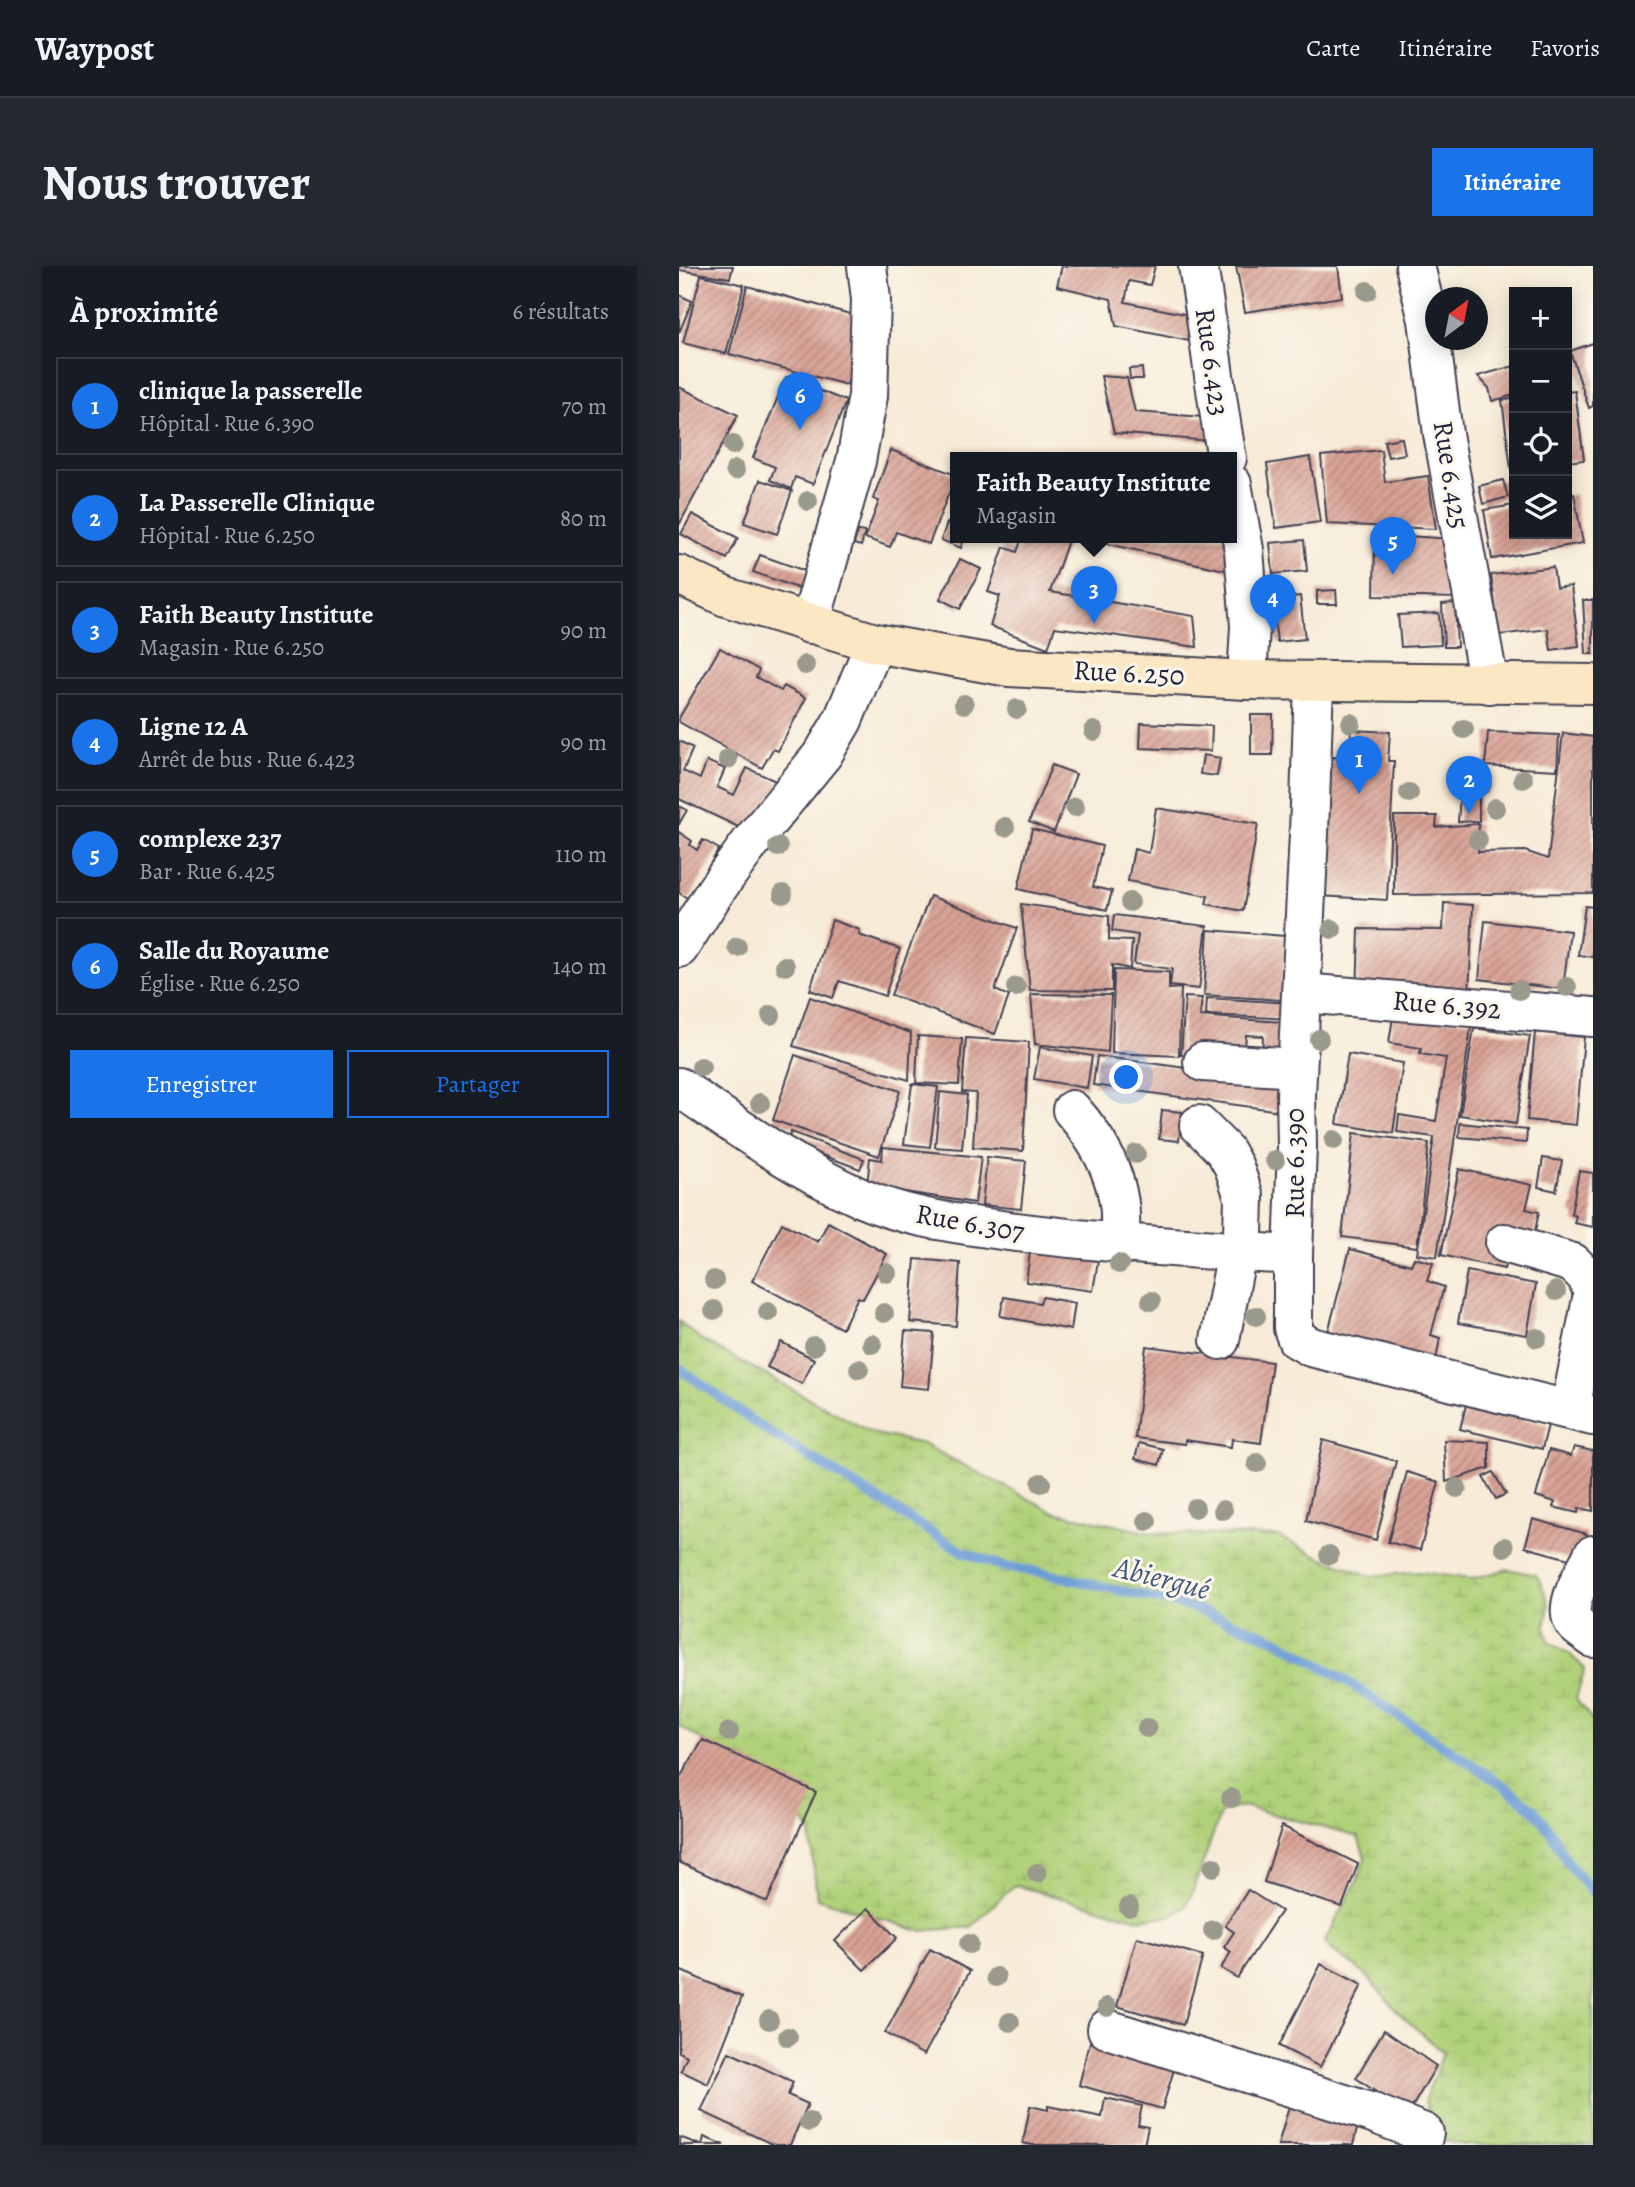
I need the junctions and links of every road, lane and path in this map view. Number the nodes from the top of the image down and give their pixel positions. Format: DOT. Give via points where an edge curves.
graph roads {
  1 [pos="867,266"];
  2 [pos="1198,266"];
  3 [pos="1415,266"];
  4 [pos="1226,452"];
  5 [pos="1237,512"];
  6 [pos="679,575"];
  7 [pos="810,624"];
  8 [pos="875,643"];
  9 [pos="1247,680"];
  10 [pos="1314,681"];
  11 [pos="1489,684"];
  12 [pos="1593,684"];
  13 [pos="679,948"];
  14 [pos="1302,993"];
  15 [pos="1593,1017"];
  16 [pos="1203,1062"];
  17 [pos="1297,1068"];
  18 [pos="679,1087"];
  19 [pos="1072,1110"];
  20 [pos="1199,1125"];
  21 [pos="1120,1242"];
  22 [pos="1505,1243"];
  23 [pos="1237,1252"];
  24 [pos="1293,1255"];
  25 [pos="1593,1293"];
  26 [pos="1220,1340"];
  27 [pos="1581,1413"];
  28 [pos="1593,1555"];
  29 [pos="1593,1638"];
  30 [pos="1107,2029"];
  31 [pos="1422,2139"];
  1 -- 7 [label="street" via="871,299 868,396 856,461"];
  2 -- 4 [label="street, Rue 6.423"];
  3 -- 11 [label="street, Rue 6.425"];
  5 -- 9 [label="street" via="1249,613"];
  6 -- 7 [label="main road, Rue 6.250" via="726,597"];
  7 -- 8 [label="main road, Rue 6.250"];
  8 -- 9 [label="main road, Rue 6.250" via="1009,667"];
  8 -- 13 [label="street" via="843,720 823,754 744,851"];
  9 -- 10 [label="main road, Rue 6.250"];
  10 -- 11 [label="main road, Rue 6.250"];
  10 -- 14 [label="street, Rue 6.390"];
  11 -- 12 [label="main road, Rue 6.250"];
  14 -- 15 [label="street, Rue 6.392"];
  14 -- 17 [label="street, Rue 6.390"];
  16 -- 17 [label="street"];
  17 -- 24 [label="street, Rue 6.390"];
  18 -- 21 [label="street, Rue 6.307" via="800,1166 862,1198 924,1219"];
  19 -- 21 [label="street" via="1093,1134 1104,1157 1119,1202"];
  20 -- 23 [label="street" via="1225,1151 1244,1197 1244,1234"];
  21 -- 23 [label="street, Rue 6.307"];
  22 -- 25 [label="street" via="1573,1263 1587,1276"];
  23 -- 24 [label="street, Rue 6.307"];
  23 -- 26 [label="street"];
  24 -- 27 [label="street, Rue 6.390" via="1293,1328 1297,1339 1311,1347"];
  25 -- 27 [label="street"];
  28 -- 29 [label="street" via="1570,1611 1574,1623"];
  30 -- 31 [label="street" via="1373,2113"];
}
